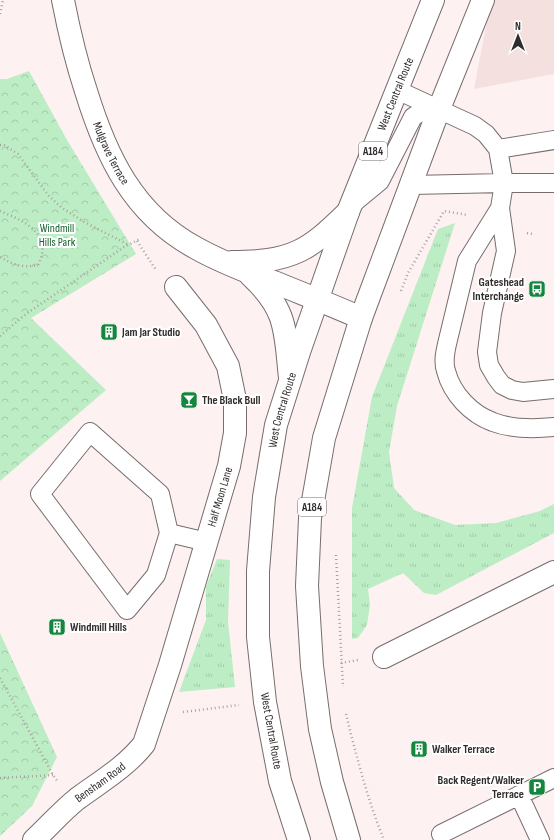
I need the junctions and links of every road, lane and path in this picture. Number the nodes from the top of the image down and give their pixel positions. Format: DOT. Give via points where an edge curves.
graph roads {
  1 [pos="3,0"];
  2 [pos="63,0"];
  3 [pos="433,0"];
  4 [pos="483,0"];
  5 [pos="0,14"];
  6 [pos="397,90"];
  7 [pos="440,109"];
  8 [pos="554,140"];
  9 [pos="0,145"];
  10 [pos="498,149"];
  11 [pos="504,183"];
  12 [pos="554,183"];
  13 [pos="411,185"];
  14 [pos="350,209"];
  15 [pos="0,211"];
  16 [pos="499,219"];
  17 [pos="533,234"];
  18 [pos="137,241"];
  19 [pos="128,245"];
  20 [pos="124,247"];
  21 [pos="0,257"];
  22 [pos="223,262"];
  23 [pos="246,271"];
  24 [pos="176,287"];
  25 [pos="400,294"];
  26 [pos="317,299"];
  27 [pos="361,318"];
  28 [pos="0,336"];
  29 [pos="290,378"];
  30 [pos="554,389"];
  31 [pos="554,427"];
  32 [pos="169,533"];
  33 [pos="207,542"];
  34 [pos="336,555"];
  35 [pos="554,572"];
  36 [pos="384,657"];
  37 [pos="0,678"];
  38 [pos="344,692"];
  39 [pos="345,706"];
  40 [pos="154,715"];
  41 [pos="53,775"];
  42 [pos="0,778"];
  43 [pos="554,778"];
  44 [pos="519,795"];
  45 [pos="75,801"];
  46 [pos="441,834"];
  47 [pos="34,840"];
  48 [pos="299,840"];
  49 [pos="349,840"];
  50 [pos="384,840"];
  51 [pos="540,840"];
  1 -- 5 [label="path"];
  2 -- 22 [label="main road, Mulgrave Terrace" via="77,63 102,139 113,163 130,189 162,225 195,248"];
  3 -- 6 [label="main road, West Central Route / A184"];
  4 -- 7 [label="main road, A184"];
  6 -- 7 [label="lane"];
  6 -- 14 [label="main road, West Central Route / A184"];
  7 -- 10 [label="lane" via="475,126 486,134"];
  7 -- 13 [label="main road, A184"];
  7 -- 14 [label="lane" via="421,111 413,117 380,181"];
  8 -- 10 [label="lane"];
  9 -- 19 [label="path" via="18,154 48,195 62,208"];
  10 -- 11 [label="lane"];
  11 -- 12 [label="lane"];
  11 -- 13 [label="lane"];
  11 -- 16 [label="lane"];
  13 -- 27 [label="main road, A184"];
  14 -- 22 [label="main road, Mulgrave Terrace" via="311,244 286,256 266,261"];
  14 -- 26 [label="main road, West Central Route / A184"];
  15 -- 21 [label="path" via="23,221 37,233 43,242 44,255 38,265 29,267 15,265"];
  16 -- 17 [label="path"];
  16 -- 25 [label="path" via="444,211 408,273"];
  16 -- 30 [label="lane" via="506,251 492,313 487,352 489,365 502,385 512,390 524,392"];
  16 -- 31 [label="lane" via="467,261 444,357 445,370 454,390 475,413 484,418 512,426"];
  18 -- 24 [label="path" via="161,278"];
  20 -- 28 [label="path" via="26,314"];
  22 -- 23 [label="main road, Mulgrave Terrace"];
  23 -- 26 [label="main road, Mulgrave Terrace"];
  23 -- 29 [label="main road, Mulgrave Terrace" via="276,304 284,327"];
  24 -- 33 [label="main road, Half Moon Lane" via="206,325 228,366 235,400 235,433 229,466"];
  26 -- 27 [label="main road, Mulgrave Terrace"];
  26 -- 29 [label="main road, West Central Route / A184"];
  27 -- 49 [label="main road, A184" via="324,438 310,518 307,586 312,666 320,729"];
  29 -- 48 [label="main road, West Central Route / A184" via="276,425 264,497 258,571 258,637 265,702 280,781"];
  32 -- 32 [label="lane" via="160,494 90,432 40,494 127,610 156,575"];
  32 -- 33 [label="lane"];
  33 -- 40 [label="main road, Half Moon Lane"];
  34 -- 38 [label="path"];
  35 -- 36 [label="main road"];
  37 -- 41 [label="path"];
  39 -- 50 [label="path"];
  40 -- 45 [label="main road, Bensham Road" via="144,744 137,754"];
  41 -- 42 [label="path"];
  41 -- 45 [label="path"];
  43 -- 44 [label="lane"];
  44 -- 46 [label="lane"];
  44 -- 51 [label="lane"];
  45 -- 47 [label="main road, Bensham Road"];
}
